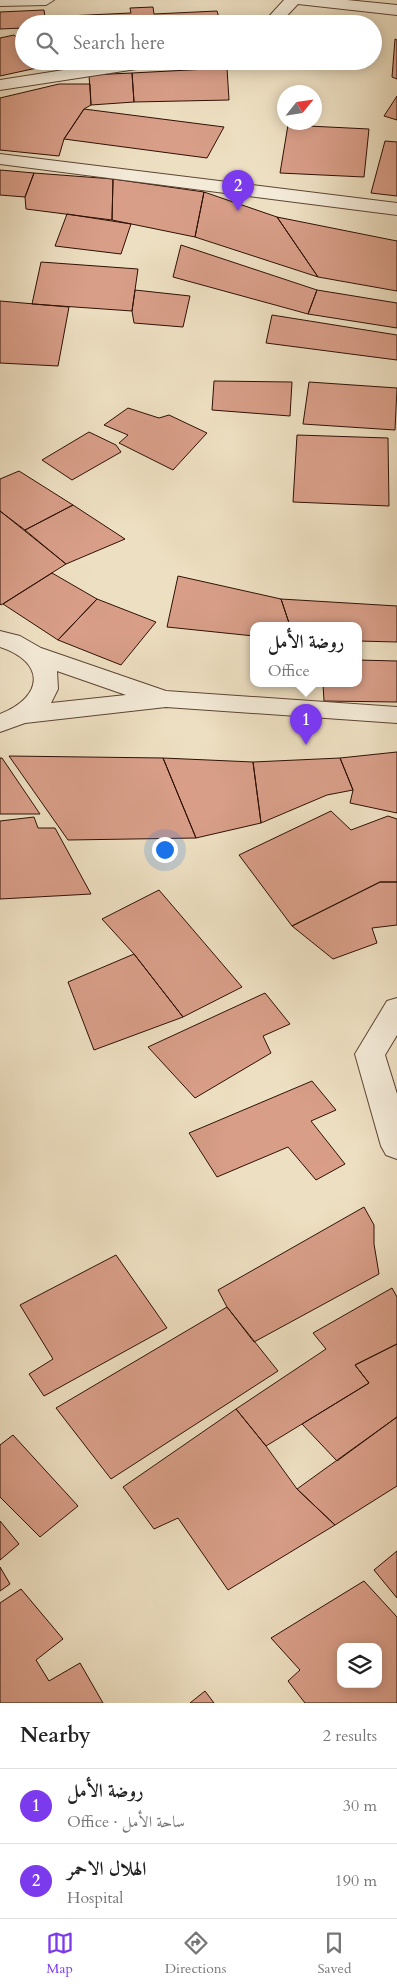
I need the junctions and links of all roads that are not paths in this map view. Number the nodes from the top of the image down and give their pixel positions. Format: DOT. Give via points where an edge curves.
graph roads {
  1 [pos="46,0"];
  2 [pos="292,0"];
  3 [pos="300,0"];
  4 [pos="0,1"];
  5 [pos="397,10"];
  6 [pos="278,15"];
  7 [pos="98,70"];
  8 [pos="0,85"];
  9 [pos="0,159"];
  10 [pos="397,209"];
  11 [pos="0,639"];
  12 [pos="36,655"];
  13 [pos="166,700"];
  14 [pos="397,715"];
  15 [pos="12,719"];
  16 [pos="397,1009"];
  17 [pos="397,1146"];
  1 -- 4 [label="street"];
  2 -- 6 [label="street"];
  3 -- 5 [label="street"];
  7 -- 8 [label="street"];
  9 -- 10 [label="street"];
  11 -- 12 [label="street" via="21,645"];
  12 -- 13 [label="street"];
  12 -- 15 [label="street" via="46,669 47,686 39,701"];
  13 -- 14 [label="street"];
  13 -- 15 [label="street"];
  16 -- 17 [label="street" via="370,1054"];
}
